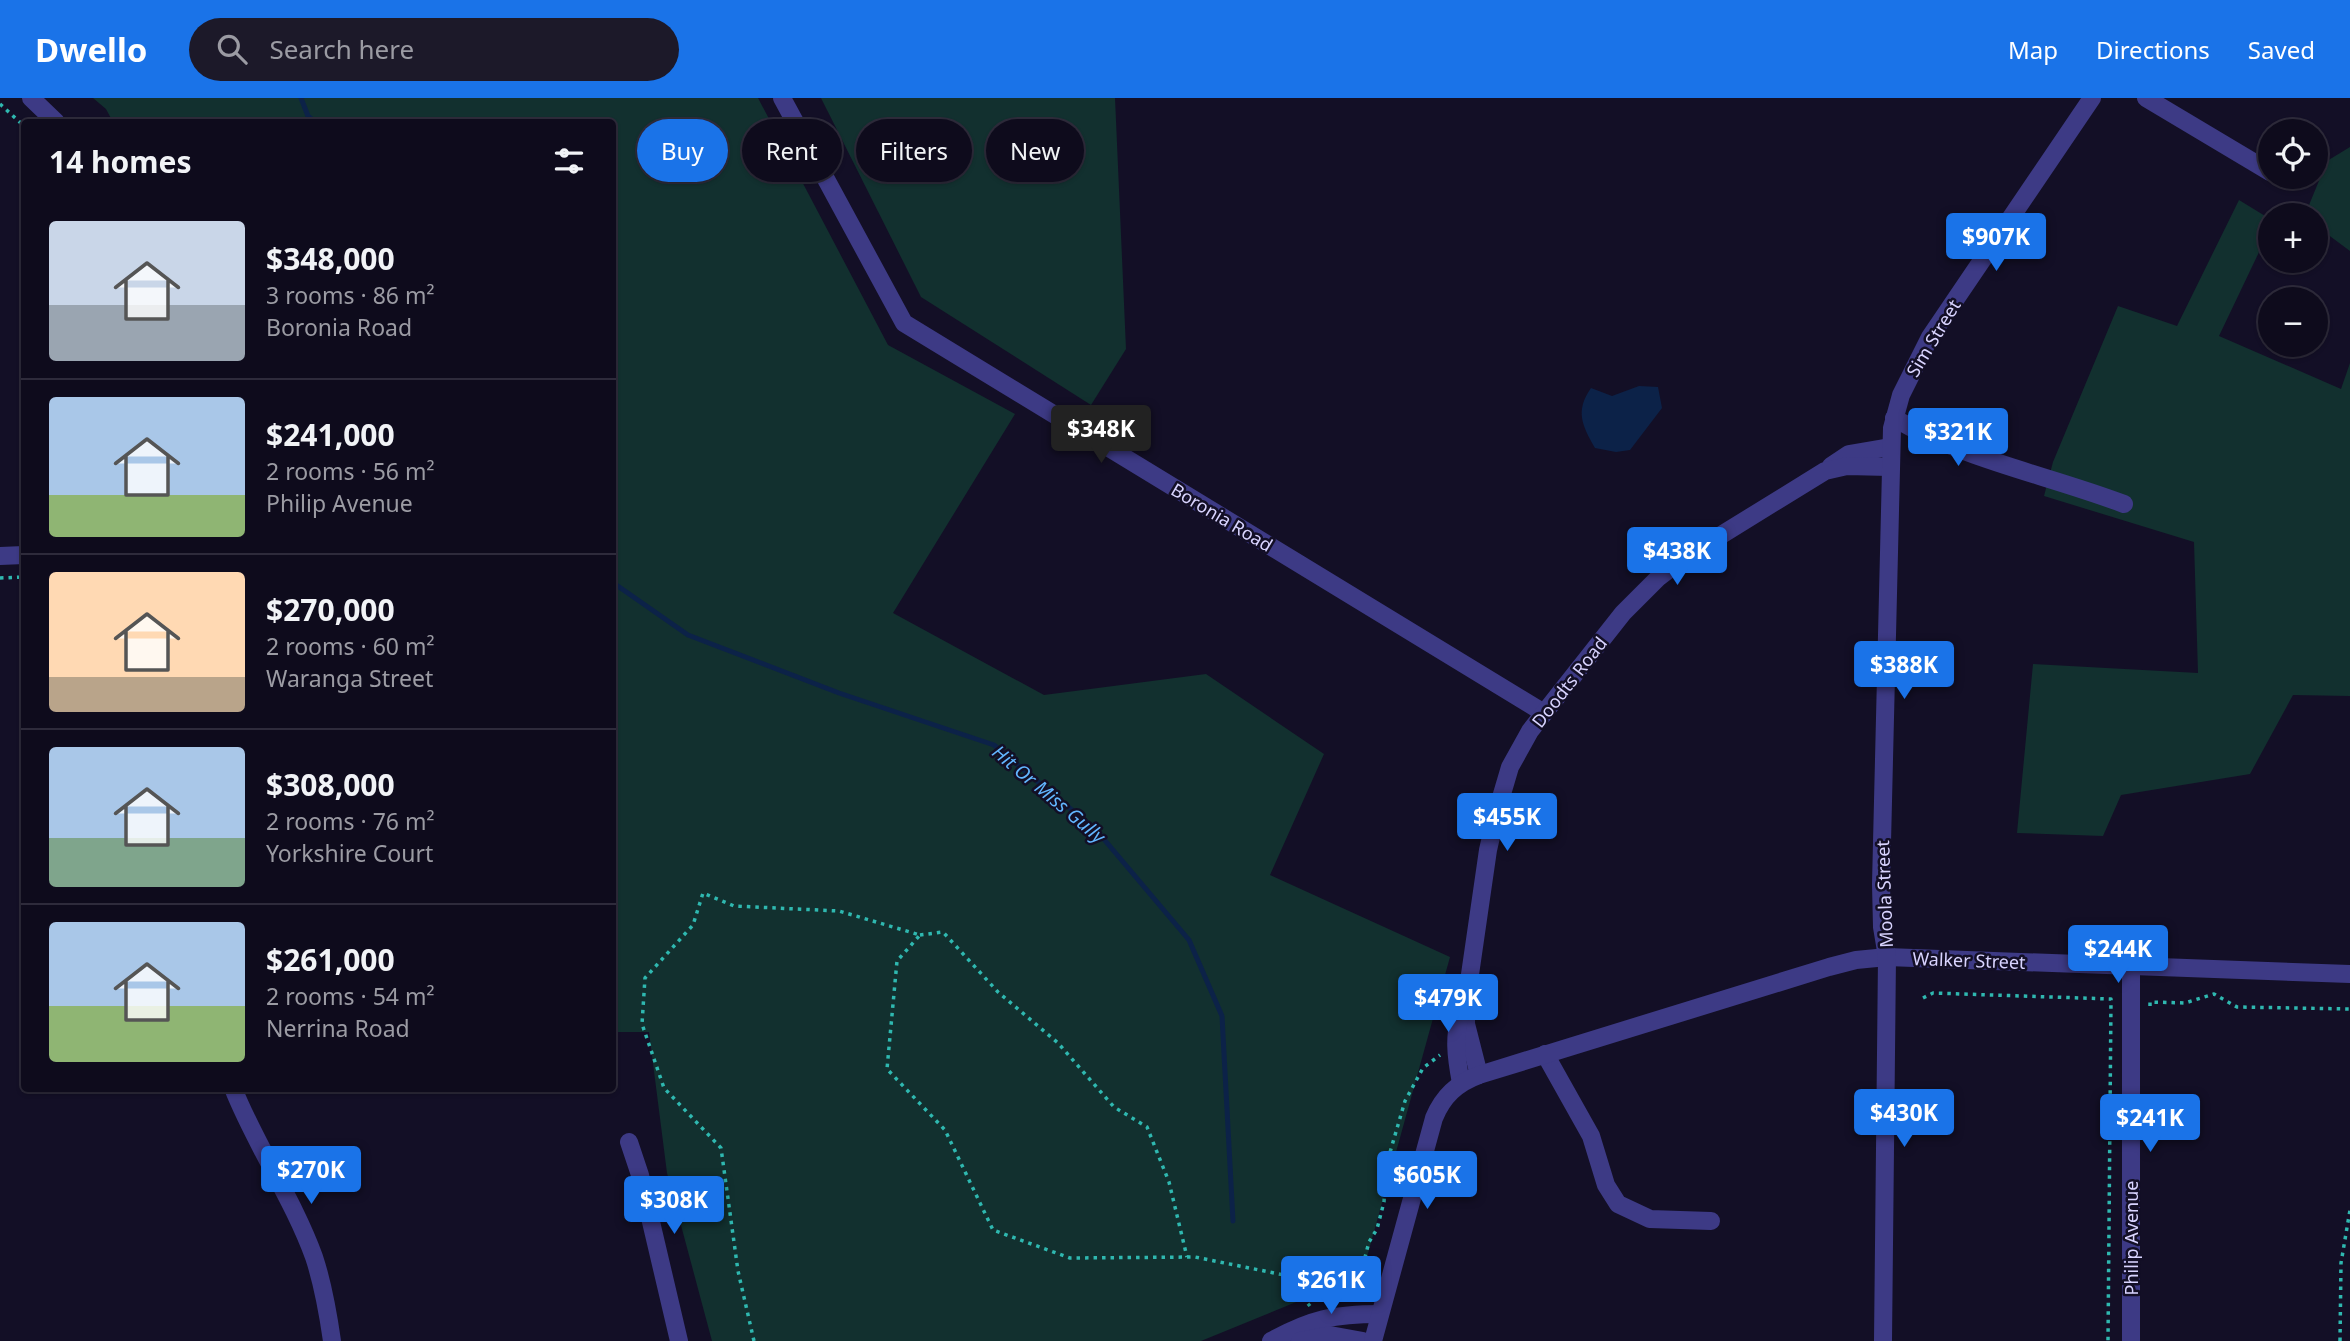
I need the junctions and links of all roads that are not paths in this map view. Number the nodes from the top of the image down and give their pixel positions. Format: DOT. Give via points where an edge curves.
graph roads {
  1 [pos="31,98"];
  2 [pos="782,98"];
  3 [pos="2092,98"];
  4 [pos="2146,98"];
  5 [pos="53,119"];
  6 [pos="2258,166"];
  7 [pos="1894,418"];
  8 [pos="1890,447"];
  9 [pos="1889,467"];
  10 [pos="1821,474"];
  11 [pos="2124,504"];
  12 [pos="21,555"];
  13 [pos="0,556"];
  14 [pos="1544,713"];
  15 [pos="1887,957"];
  16 [pos="2130,966"];
  17 [pos="2350,974"];
  18 [pos="1468,989"];
  19 [pos="1545,1054"];
  20 [pos="1479,1075"];
  21 [pos="1461,1083"];
  22 [pos="235,1092"];
  23 [pos="629,1142"];
  24 [pos="1711,1221"];
  25 [pos="1380,1314"];
  26 [pos="332,1341"];
  27 [pos="679,1341"];
  28 [pos="1271,1341"];
  29 [pos="1300,1341"];
  30 [pos="1363,1341"];
  31 [pos="1373,1341"];
  32 [pos="1883,1341"];
  33 [pos="2131,1341"];
  1 -- 5 [label="street"];
  2 -- 14 [label="street, Boronia Road" via="904,323"];
  3 -- 7 [label="street, Sim Street" via="1930,337"];
  4 -- 6 [label="street"];
  7 -- 8 [label="street, Sim Street"];
  7 -- 11 [label="street" via="1933,438"];
  8 -- 9 [label="street, Moola Street"];
  8 -- 10 [label="street, Doodts Road" via="1849,454"];
  9 -- 10 [label="street, Doodts Road" via="1842,466"];
  9 -- 15 [label="street, Moola Street" via="1881,884"];
  10 -- 14 [label="street, Doodts Road" via="1659,577 1612,626"];
  12 -- 13 [label="street"];
  14 -- 18 [label="street, Doodts Road" via="1514,759 1499,801"];
  15 -- 16 [label="street, Walker Street"];
  15 -- 19 [label="street, Walker Street" via="1847,961"];
  15 -- 32 [label="street, Moola Street"];
  16 -- 17 [label="street, Walker Street"];
  16 -- 33 [label="street, Philip Avenue"];
  18 -- 20 [label="street, Doodts Road" via="1465,1019"];
  18 -- 21 [label="street, Doodts Road" via="1456,1027"];
  19 -- 20 [label="street, Walker Street"];
  19 -- 24 [label="street" via="1591,1136 1615,1201 1645,1218"];
  20 -- 21 [label="street"];
  21 -- 25 [label="street" via="1442,1101 1434,1118"];
  22 -- 26 [label="street" via="313,1255"];
  23 -- 27 [label="street"];
  25 -- 28 [label="street" via="1318,1320"];
  25 -- 31 [label="street"];
  29 -- 30 [label="street" via="1330,1335"];
}
